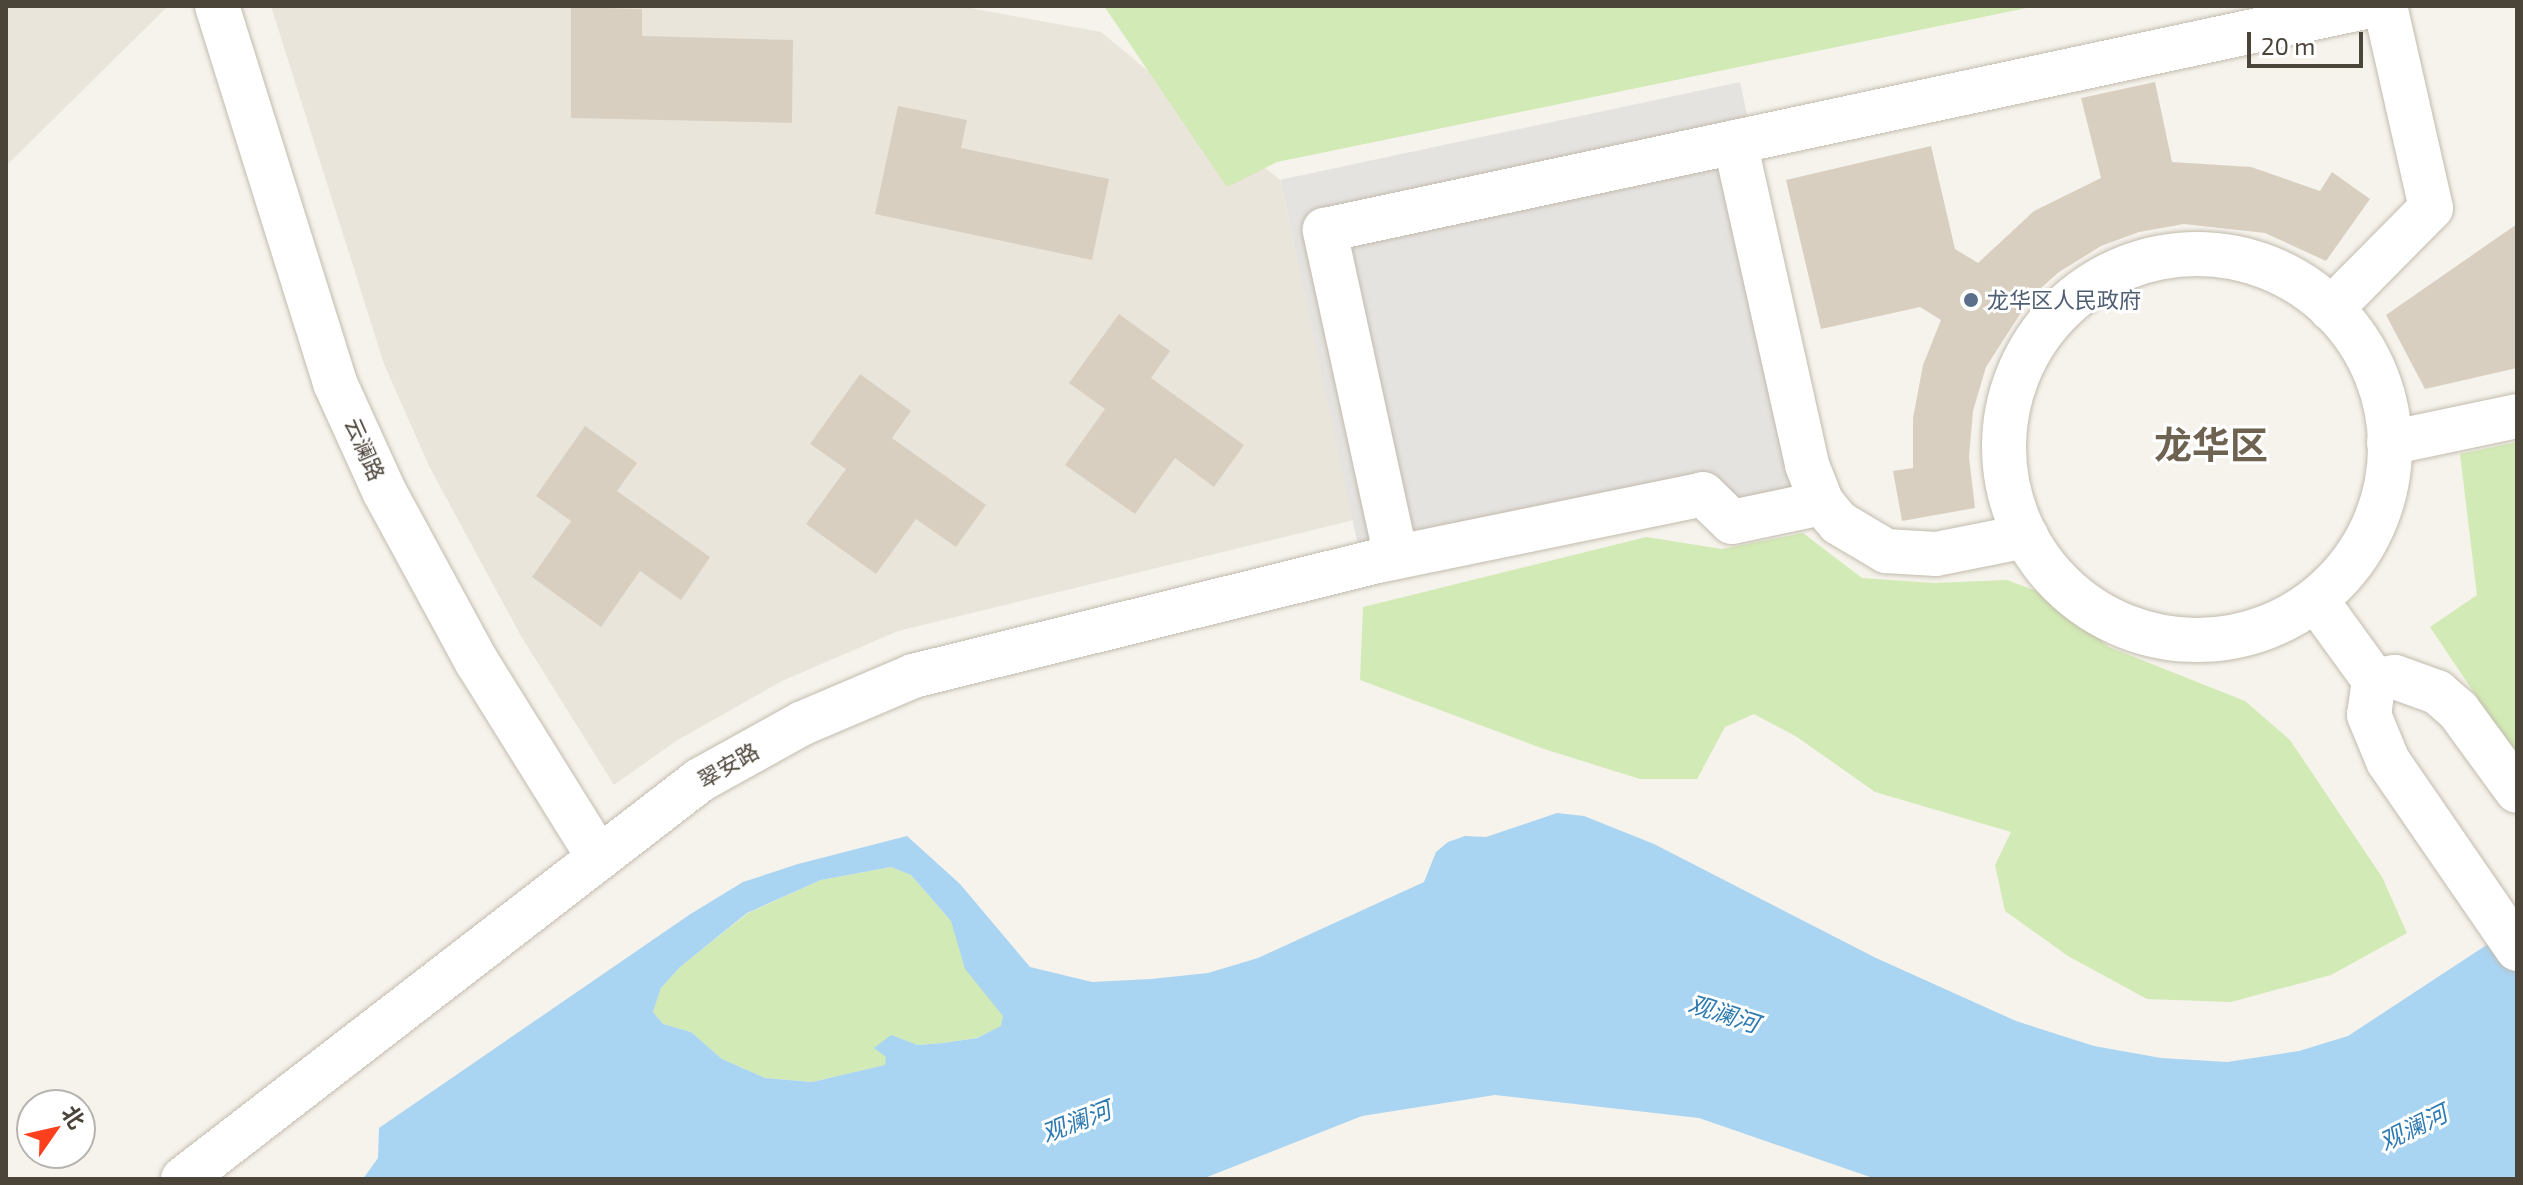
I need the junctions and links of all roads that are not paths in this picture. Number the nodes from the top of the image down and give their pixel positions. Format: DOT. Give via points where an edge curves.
graph roads {
  1 [pos="217,6"];
  2 [pos="2370,6"];
  3 [pos="2385,6"];
  4 [pos="1735,142"];
  5 [pos="2331,309"];
  6 [pos="2517,416"];
  7 [pos="2389,443"];
  8 [pos="1822,503"];
  9 [pos="2026,536"];
  10 [pos="1387,559"];
  11 [pos="2316,600"];
  12 [pos="2374,680"];
  13 [pos="2517,791"];
  14 [pos="597,855"];
  15 [pos="2517,949"];
  16 [pos="183,1179"];
  1 -- 14 [label="street, 云澜路" via="341,396 384,491 477,662"];
  2 -- 4 [label="street"];
  3 -- 5 [label="street" via="2431,208"];
  4 -- 8 [label="street" via="1807,465"];
  4 -- 10 [label="street" via="1325,230"];
  5 -- 7 [label="street" via="2351,332 2379,384"];
  5 -- 9 [label="street" via="2282,274 2226,256 2166,256 2137,263 2084,289 2040,332 2009,402 2006,478"];
  6 -- 7 [label="street"];
  7 -- 11 [label="street" via="2388,473 2371,530 2356,556"];
  8 -- 9 [label="street" via="1861,540 1886,551 1936,554"];
  8 -- 10 [label="street, 翠安路" via="1732,522 1703,494"];
  9 -- 11 [label="street" via="2062,586 2086,605 2142,632 2171,639 2233,637 2262,629"];
  10 -- 14 [label="street, 翠安路" via="913,676 803,723 700,780"];
  11 -- 12 [label="street"];
  12 -- 13 [label="street" via="2395,677 2437,692 2458,710"];
  12 -- 15 [label="street" via="2368,696 2376,735"];
  14 -- 16 [label="street, 翠安路"];
}
